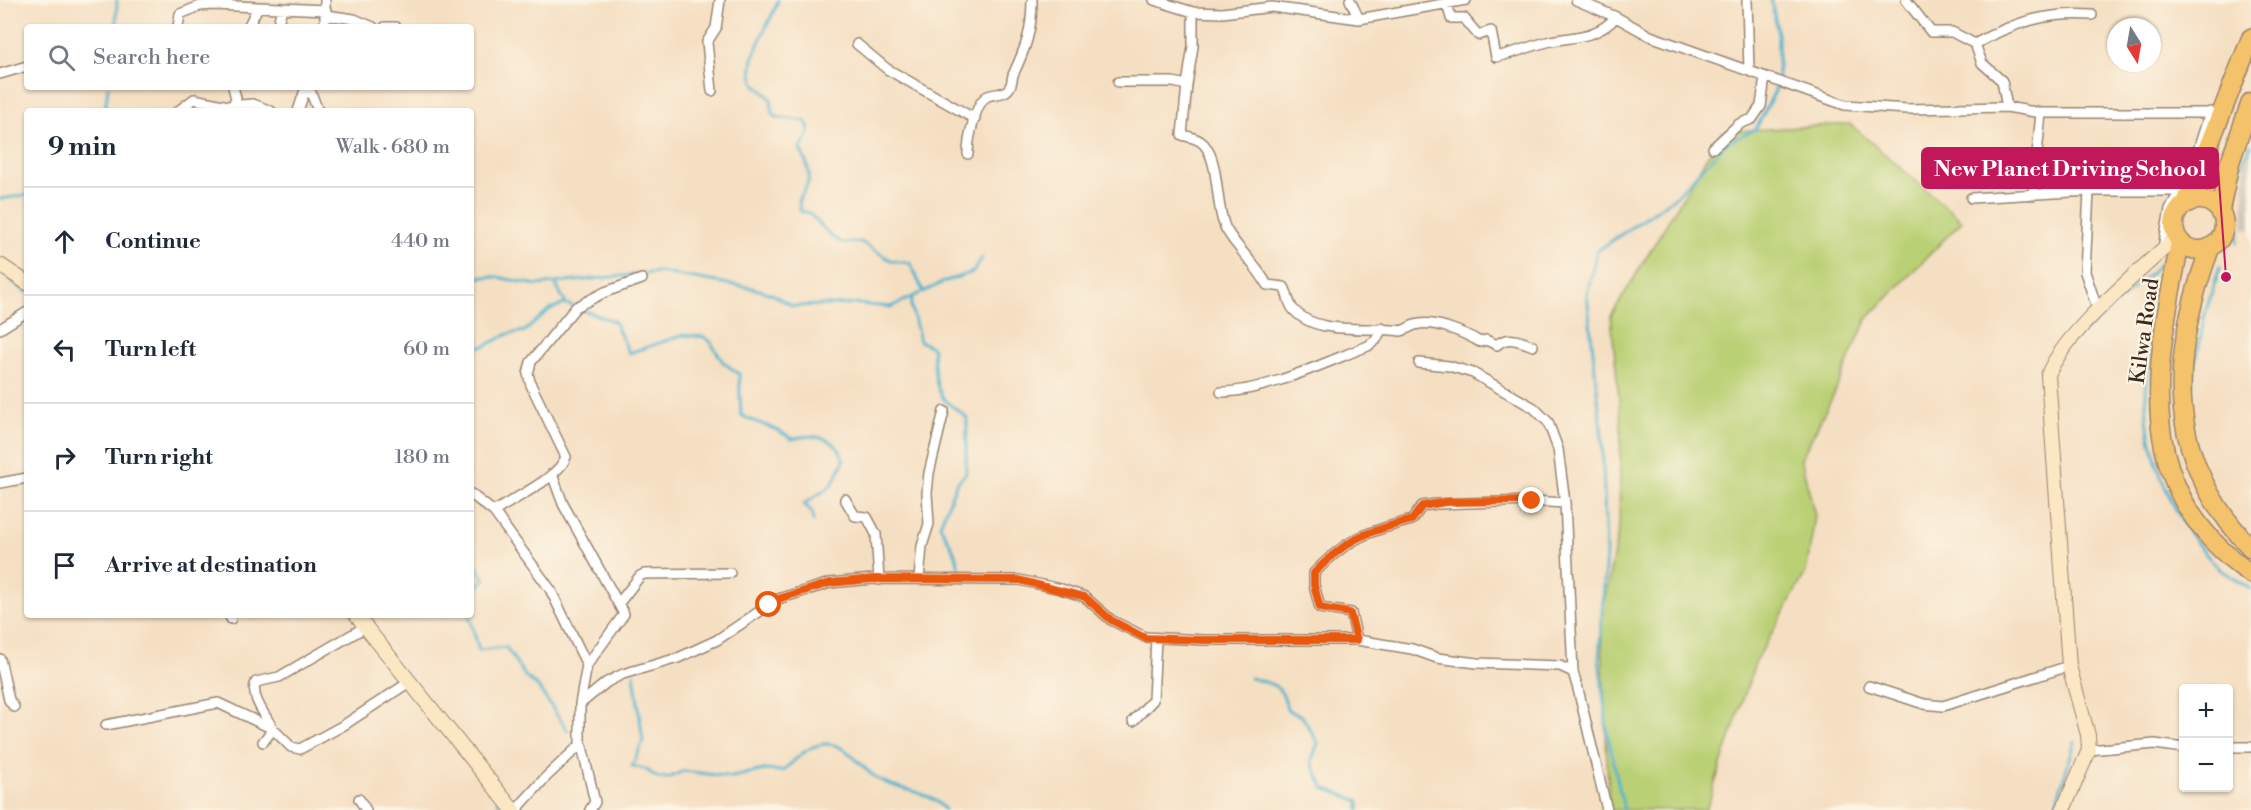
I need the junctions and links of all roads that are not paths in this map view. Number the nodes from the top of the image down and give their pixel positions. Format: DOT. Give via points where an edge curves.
graph roads {
  1 [pos="720,0"];
  2 [pos="1032,0"];
  3 [pos="1154,0"];
  4 [pos="1350,0"];
  5 [pos="1466,0"];
  6 [pos="1576,0"];
  7 [pos="1748,0"];
  8 [pos="1906,0"];
  9 [pos="1440,3"];
  10 [pos="258,7"];
  11 [pos="326,8"];
  12 [pos="282,9"];
  13 [pos="1193,12"];
  14 [pos="2092,15"];
  15 [pos="1616,16"];
  16 [pos="1359,20"];
  17 [pos="178,24"];
  18 [pos="250,24"];
  19 [pos="278,24"];
  20 [pos="325,24"];
  21 [pos="366,24"];
  22 [pos="2251,38"];
  23 [pos="857,44"];
  24 [pos="1974,44"];
  25 [pos="24,67"];
  26 [pos="1749,71"];
  27 [pos="0,74"];
  28 [pos="1769,78"];
  29 [pos="1118,82"];
  30 [pos="1187,85"];
  31 [pos="234,90"];
  32 [pos="306,90"];
  33 [pos="308,90"];
  34 [pos="712,91"];
  35 [pos="2251,102"];
  36 [pos="2007,107"];
  37 [pos="182,108"];
  38 [pos="232,108"];
  39 [pos="263,108"];
  40 [pos="299,108"];
  41 [pos="317,108"];
  42 [pos="2215,112"];
  43 [pos="2041,113"];
  44 [pos="975,119"];
  45 [pos="1713,148"];
  46 [pos="968,154"];
  47 [pos="2089,191"];
  48 [pos="2033,195"];
  49 [pos="2183,197"];
  50 [pos="1971,198"];
  51 [pos="2220,210"];
  52 [pos="2178,240"];
  53 [pos="2210,249"];
  54 [pos="2162,251"];
  55 [pos="0,265"];
  56 [pos="642,279"];
  57 [pos="24,281"];
  58 [pos="2098,311"];
  59 [pos="24,314"];
  60 [pos="1382,328"];
  61 [pos="0,329"];
  62 [pos="1533,346"];
  63 [pos="1419,363"];
  64 [pos="1221,392"];
  65 [pos="944,411"];
  66 [pos="552,474"];
  67 [pos="24,479"];
  68 [pos="0,483"];
  69 [pos="474,496"];
  70 [pos="845,499"];
  71 [pos="1565,503"];
  72 [pos="494,512"];
  73 [pos="2251,548"];
  74 [pos="730,573"];
  75 [pos="2251,574"];
  76 [pos="919,579"];
  77 [pos="879,580"];
  78 [pos="619,603"];
  79 [pos="360,618"];
  80 [pos="367,626"];
  81 [pos="1156,638"];
  82 [pos="1357,640"];
  83 [pos="0,660"];
  84 [pos="587,665"];
  85 [pos="2069,666"];
  86 [pos="1573,672"];
  87 [pos="411,681"];
  88 [pos="1869,686"];
  89 [pos="580,704"];
  90 [pos="14,707"];
  91 [pos="1133,721"];
  92 [pos="106,725"];
  93 [pos="273,729"];
  94 [pos="263,742"];
  95 [pos="581,742"];
  96 [pos="2179,747"];
  97 [pos="2233,747"];
  98 [pos="2251,747"];
  99 [pos="2089,750"];
  100 [pos="359,800"];
  101 [pos="510,809"];
  102 [pos="366,810"];
  103 [pos="590,810"];
  104 [pos="1607,810"];
  105 [pos="2063,810"];
  1 -- 34 [label="street" via="716,28 707,42"];
  2 -- 44 [label="street" via="1032,29 1010,87 982,100"];
  3 -- 13 [label="street"];
  4 -- 16 [label="street"];
  5 -- 9 [label="street"];
  6 -- 15 [label="street"];
  7 -- 26 [label="street"];
  8 -- 24 [label="street" via="1931,32 1952,32"];
  9 -- 15 [label="street" via="1451,18 1464,18 1478,35 1491,31 1496,57 1552,41 1590,36 1605,29"];
  9 -- 16 [label="street"];
  10 -- 12 [label="street"];
  10 -- 17 [label="street" via="200,6 180,14"];
  10 -- 18 [label="street"];
  11 -- 12 [label="street"];
  11 -- 20 [label="street"];
  11 -- 21 [label="street"];
  12 -- 19 [label="street"];
  13 -- 16 [label="street" via="1272,7"];
  13 -- 30 [label="street"];
  14 -- 24 [label="street" via="2064,13 2031,19"];
  15 -- 26 [label="street" via="1650,36"];
  22 -- 42 [label="highway"];
  23 -- 44 [label="street" via="887,69"];
  24 -- 36 [label="street" via="1982,63 2002,81"];
  25 -- 27 [label="street"];
  26 -- 28 [label="street"];
  28 -- 36 [label="street" via="1845,105 1908,110"];
  28 -- 45 [label="street" via="1761,106 1752,119 1739,124"];
  29 -- 30 [label="street"];
  30 -- 60 [label="street" via="1182,135 1200,141 1209,154 1226,229 1267,285 1284,287 1293,308 1319,324 1349,330"];
  31 -- 38 [label="street"];
  32 -- 40 [label="street"];
  33 -- 41 [label="street"];
  35 -- 51 [label="highway" via="2230,162"];
  36 -- 43 [label="street"];
  37 -- 38 [label="street" via="194,99"];
  38 -- 39 [label="street" via="253,104"];
  42 -- 43 [label="street"];
  42 -- 49 [label="highway"];
  43 -- 48 [label="street"];
  44 -- 46 [label="street"];
  47 -- 48 [label="street"];
  47 -- 49 [label="street"];
  47 -- 58 [label="street" via="2085,272"];
  48 -- 50 [label="street"];
  49 -- 51 [label="highway" via="2208,201"];
  49 -- 52 [label="highway" via="2174,218"];
  49 -- 54 [label="street" via="2170,209"];
  51 -- 53 [label="highway" via="2222,236"];
  52 -- 53 [label="highway" via="2193,250"];
  52 -- 54 [label="street"];
  52 -- 75 [label="highway, Kilwa Road" via="2158,372 2158,410 2165,451 2191,514"];
  53 -- 73 [label="highway, Kilwa Road" via="2199,276 2185,341 2182,408 2190,452 2208,494"];
  54 -- 58 [label="street"];
  55 -- 57 [label="street"];
  56 -- 66 [label="street" via="576,307 531,362 531,385 566,455 563,465"];
  58 -- 85 [label="street" via="2054,359 2048,375"];
  59 -- 61 [label="street"];
  60 -- 62 [label="street" via="1401,331 1416,324 1464,332 1480,342 1497,345 1508,339"];
  60 -- 64 [label="street" via="1368,346 1267,385"];
  63 -- 71 [label="street" via="1473,373 1542,414 1558,449"];
  65 -- 76 [label="street" via="929,473 929,524"];
  66 -- 72 [label="street"];
  66 -- 78 [label="street" via="563,504"];
  67 -- 68 [label="street"];
  69 -- 72 [label="street"];
  70 -- 77 [label="street" via="855,516 867,518 874,527"];
  71 -- 82 [label="street" via="1422,506 1412,520 1348,542 1314,573 1314,585 1320,608 1350,613"];
  71 -- 86 [label="street"];
  72 -- 84 [label="street" via="550,589"];
  74 -- 78 [label="street" via="644,574"];
  76 -- 77 [label="street"];
  76 -- 81 [label="street" via="1019,580 1060,589 1085,597 1111,620 1134,633"];
  77 -- 89 [label="street" via="830,583 778,599 717,640 678,658 623,674"];
  78 -- 84 [label="street" via="623,618"];
  79 -- 80 [label="street"];
  80 -- 87 [label="street"];
  80 -- 93 [label="street" via="279,677 253,685"];
  81 -- 82 [label="street"];
  81 -- 91 [label="street" via="1153,700"];
  82 -- 86 [label="street" via="1447,659 1560,666"];
  83 -- 90 [label="street"];
  84 -- 89 [label="street"];
  85 -- 88 [label="street" via="1943,706 1924,704"];
  85 -- 99 [label="street"];
  86 -- 104 [label="street"];
  87 -- 93 [label="street" via="300,749 291,747"];
  87 -- 101 [label="street"];
  89 -- 95 [label="street"];
  92 -- 93 [label="street" via="218,703"];
  93 -- 94 [label="street"];
  95 -- 101 [label="street"];
  95 -- 103 [label="street" via="595,802"];
  96 -- 99 [label="street" via="2156,744"];
  97 -- 98 [label="street"];
  99 -- 105 [label="street"];
  100 -- 102 [label="street"];
}
